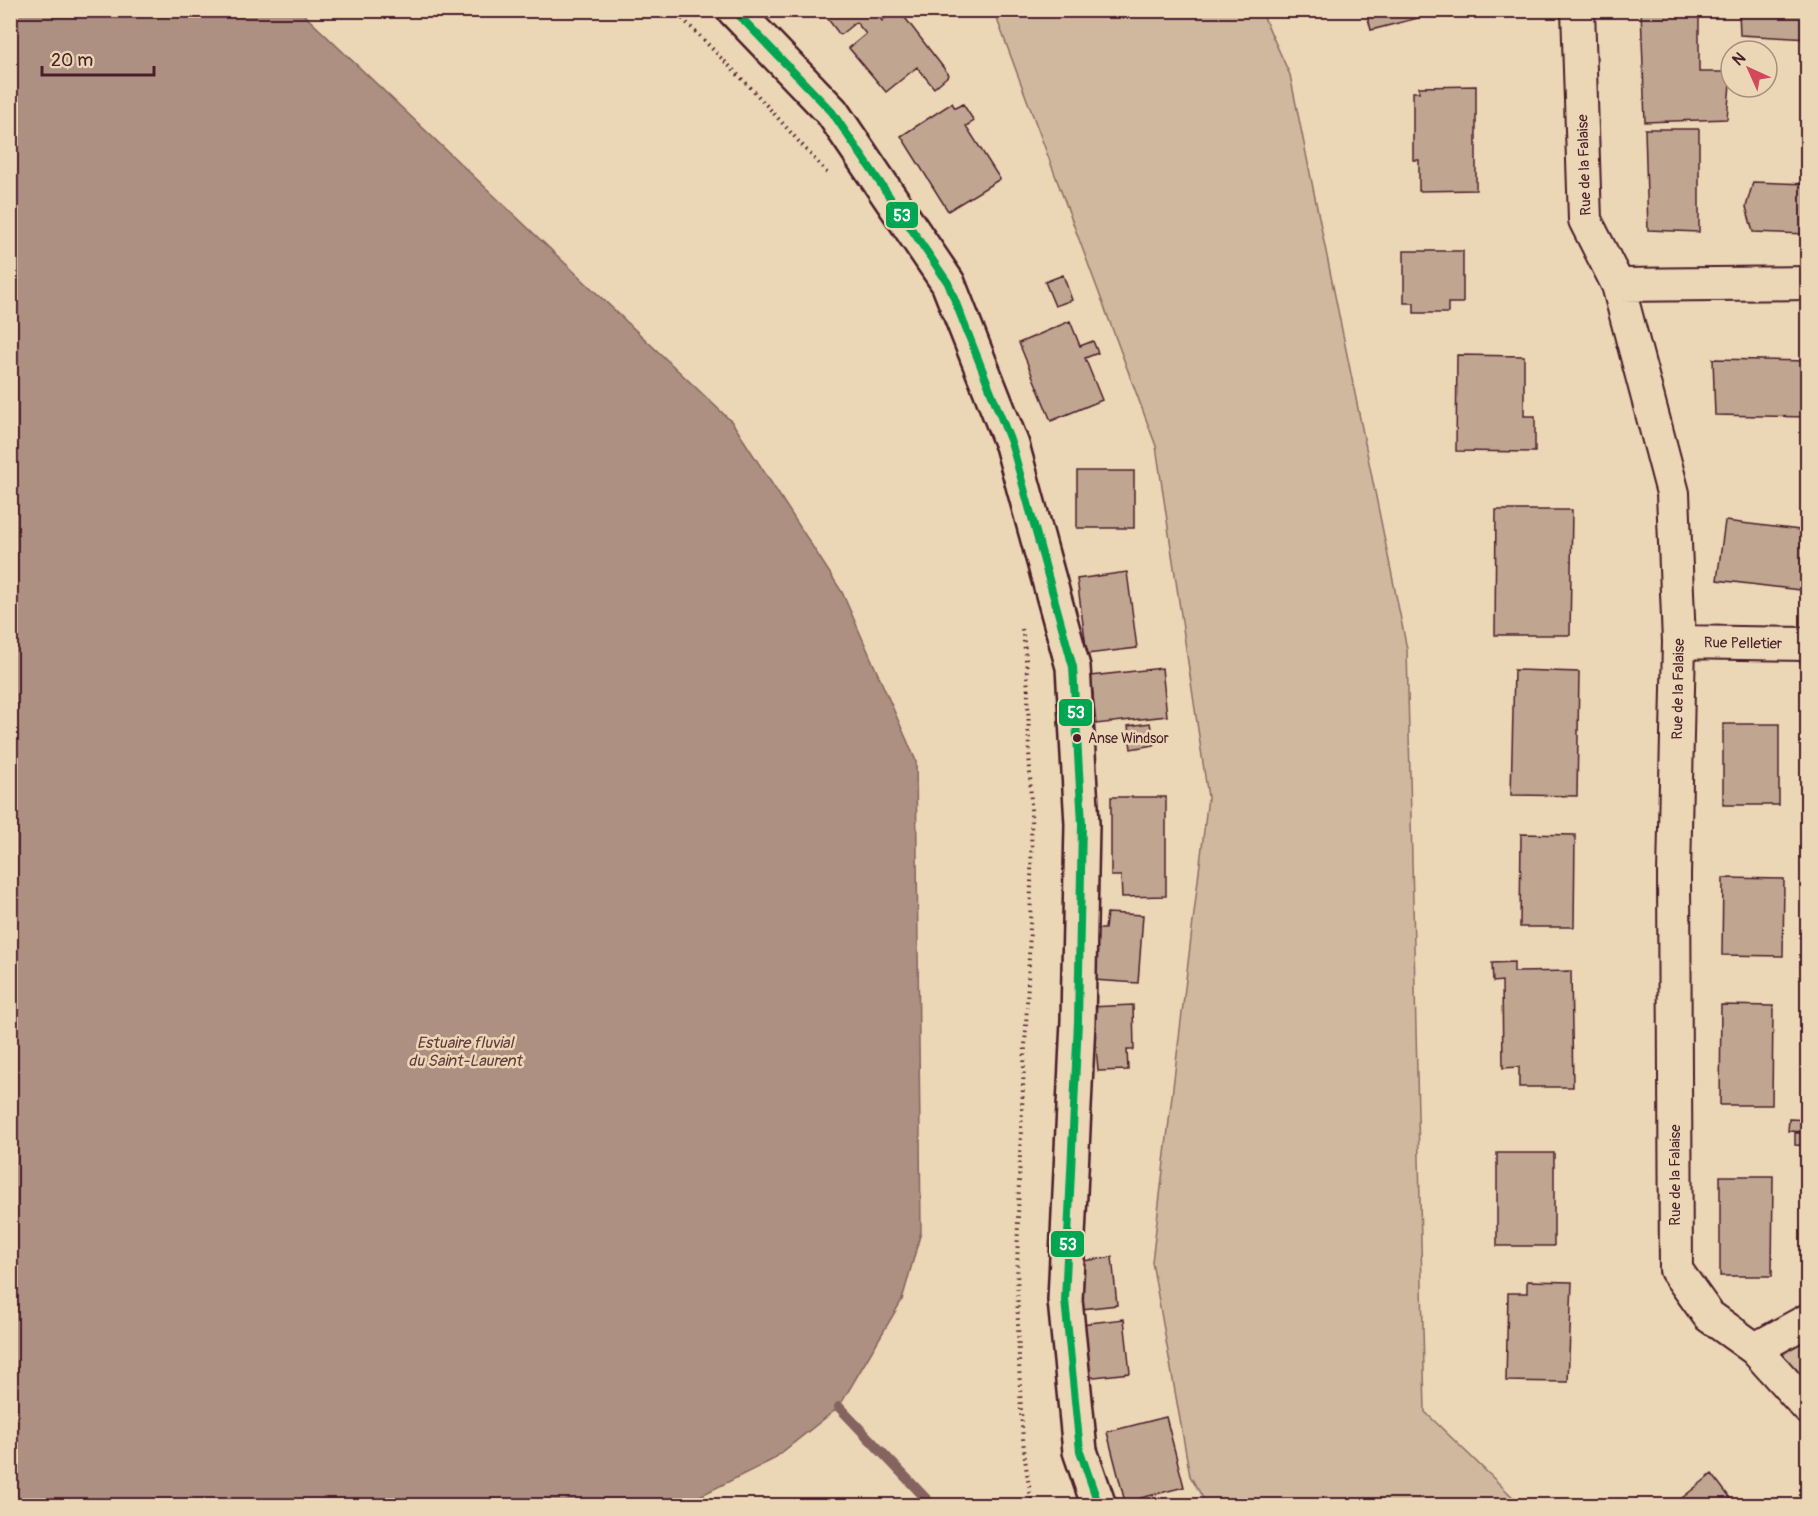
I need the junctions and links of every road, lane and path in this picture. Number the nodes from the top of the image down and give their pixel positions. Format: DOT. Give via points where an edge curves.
graph roads {
  1 [pos="674,10"];
  2 [pos="734,10"];
  3 [pos="1578,10"];
  4 [pos="829,176"];
  5 [pos="1808,283"];
  6 [pos="1618,285"];
  7 [pos="1021,618"];
  8 [pos="1679,642"];
  9 [pos="1808,644"];
  10 [pos="1808,1320"];
  11 [pos="1755,1349"];
  12 [pos="1808,1408"];
  13 [pos="1033,1506"];
  14 [pos="1099,1506"];
  1 -- 4 [label="path" via="751,88"];
  2 -- 14 [label="street" via="832,112 948,283 1012,445 1073,667 1082,824 1078,1021 1065,1300 1080,1451"];
  3 -- 6 [label="street, Rue de la Falaise" via="1585,220"];
  5 -- 6 [label="street"];
  6 -- 8 [label="street, Rue de la Falaise" via="1673,494"];
  7 -- 13 [label="path" via="1031,790 1031,932 1017,1178 1017,1294 1020,1386"];
  8 -- 9 [label="street, Rue Pelletier"];
  8 -- 11 [label="street, Rue de la Falaise" via="1674,875 1676,1269 1709,1316"];
  10 -- 11 [label="street"];
  11 -- 12 [label="street, Rue de la Falaise"];
}
